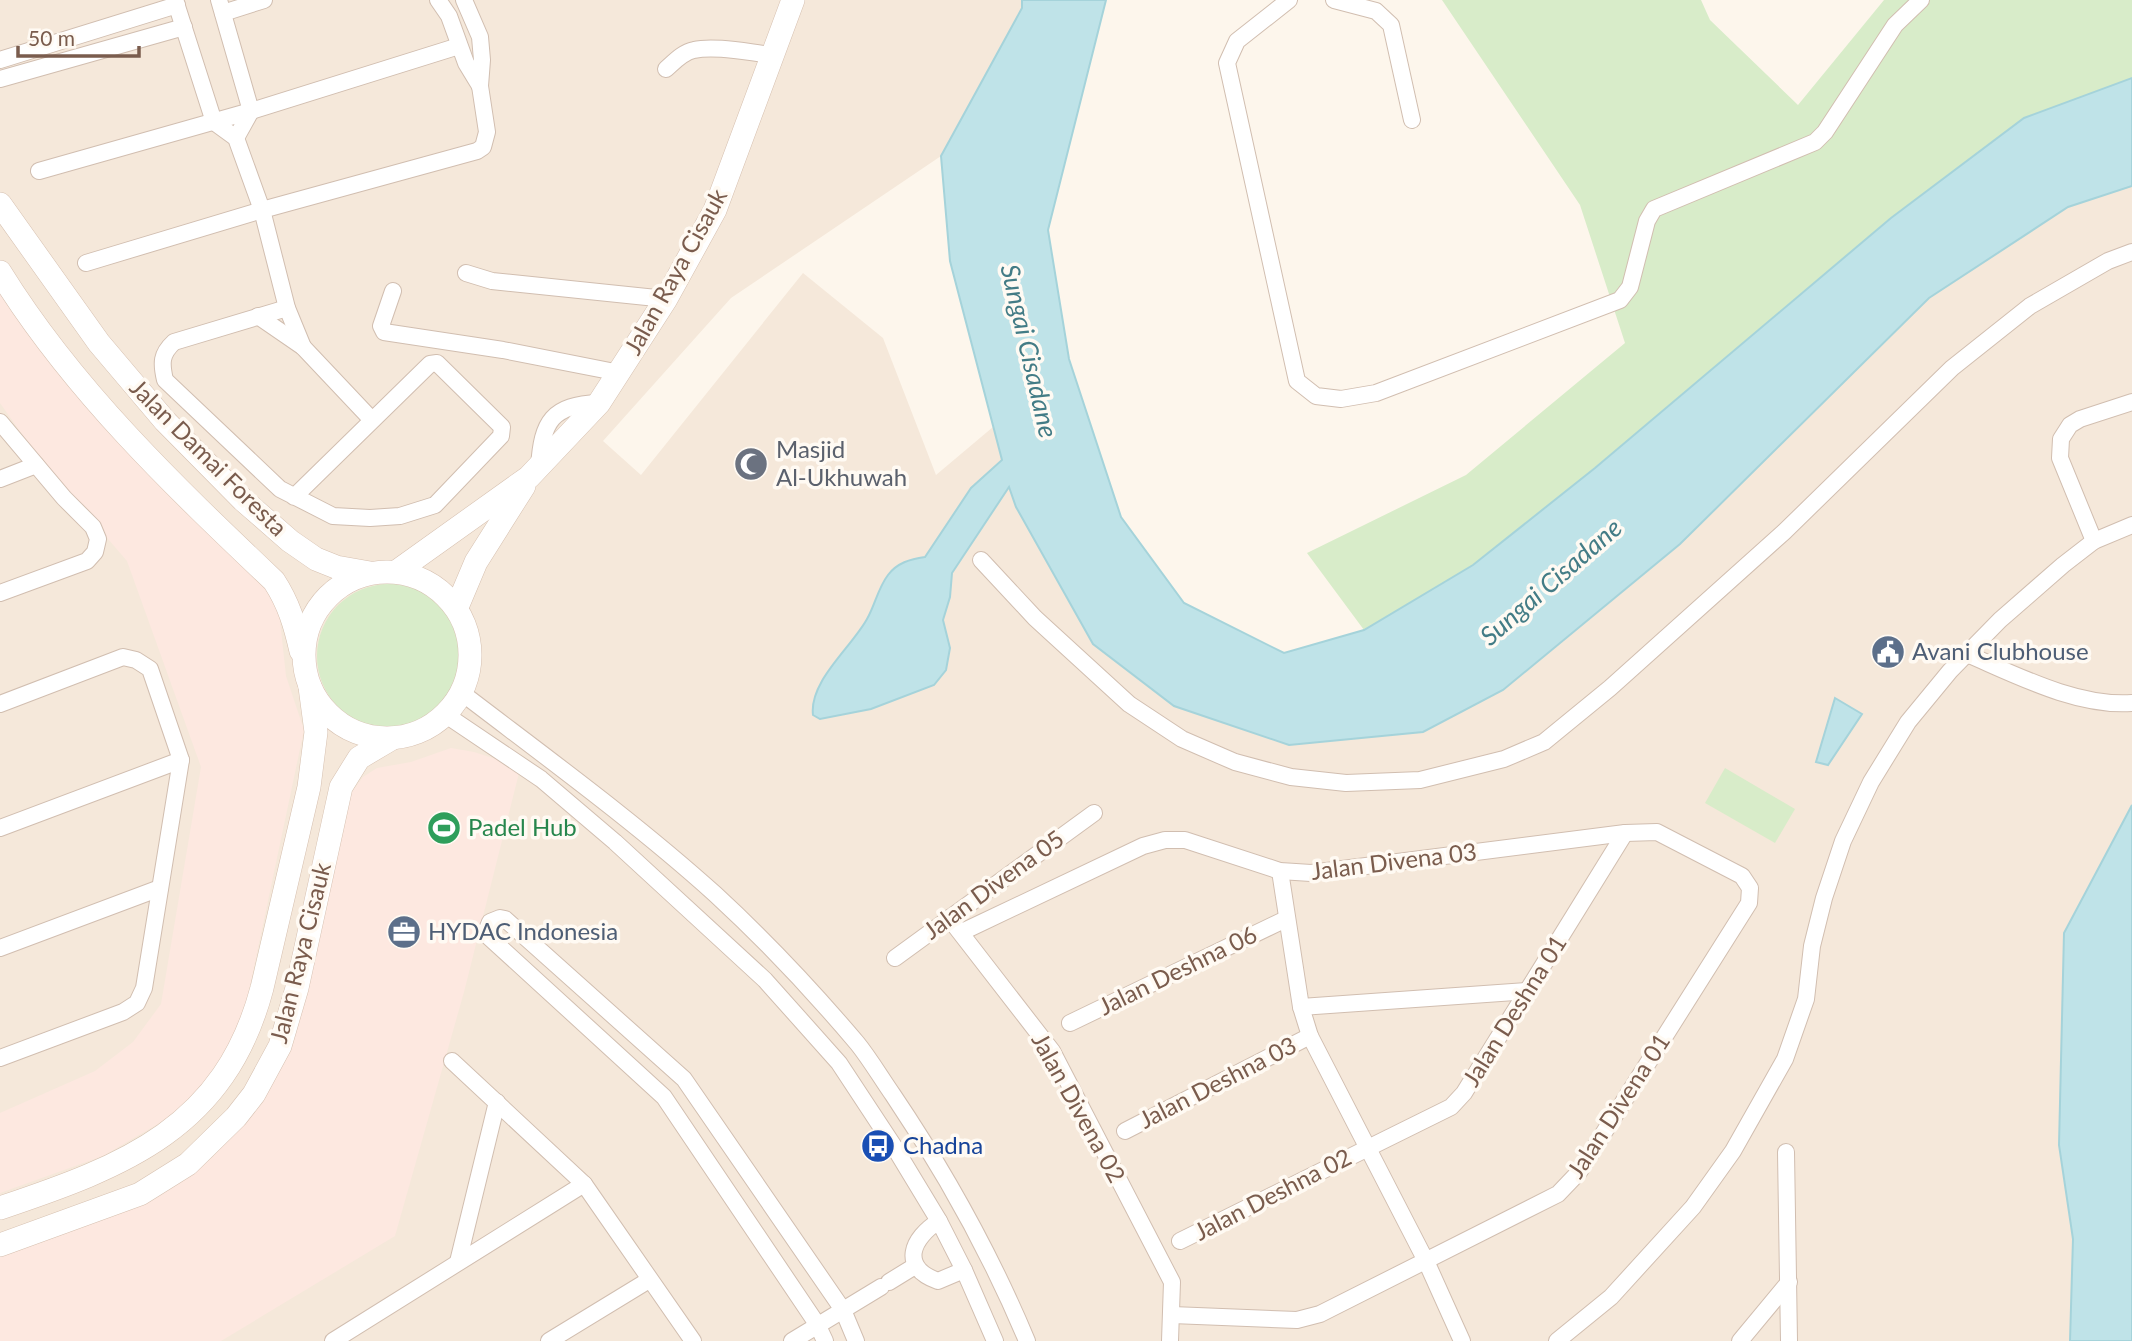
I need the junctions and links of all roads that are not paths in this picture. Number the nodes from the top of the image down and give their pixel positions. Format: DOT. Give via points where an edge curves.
graph roads {
  1 [pos="264,0"];
  2 [pos="438,0"];
  3 [pos="464,0"];
  4 [pos="793,0"];
  5 [pos="1290,0"];
  6 [pos="1334,0"];
  7 [pos="1921,0"];
  8 [pos="176,2"];
  9 [pos="221,6"];
  10 [pos="184,27"];
  11 [pos="460,46"];
  12 [pos="773,55"];
  13 [pos="0,60"];
  14 [pos="666,69"];
  15 [pos="0,79"];
  16 [pos="480,86"];
  17 [pos="251,111"];
  18 [pos="1412,120"];
  19 [pos="214,122"];
  20 [pos="236,138"];
  21 [pos="38,172"];
  22 [pos="0,204"];
  23 [pos="261,210"];
  24 [pos="2132,252"];
  25 [pos="86,263"];
  26 [pos="0,272"];
  27 [pos="466,273"];
  28 [pos="393,291"];
  29 [pos="666,299"];
  30 [pos="287,307"];
  31 [pos="258,316"];
  32 [pos="303,347"];
  33 [pos="620,373"];
  34 [pos="2132,402"];
  35 [pos="372,419"];
  36 [pos="0,422"];
  37 [pos="36,465"];
  38 [pos="534,472"];
  39 [pos="0,479"];
  40 [pos="294,498"];
  41 [pos="2132,525"];
  42 [pos="2094,541"];
  43 [pos="981,560"];
  44 [pos="396,572"];
  45 [pos="370,573"];
  46 [pos="0,593"];
  47 [pos="457,607"];
  48 [pos="1966,654"];
  49 [pos="303,661"];
  50 [pos="310,687"];
  51 [pos="463,693"];
  52 [pos="2132,703"];
  53 [pos="0,704"];
  54 [pos="446,715"];
  55 [pos="391,738"];
  56 [pos="181,760"];
  57 [pos="1094,813"];
  58 [pos="0,828"];
  59 [pos="1625,833"];
  60 [pos="1280,871"];
  61 [pos="160,888"];
  62 [pos="1749,888"];
  63 [pos="950,918"];
  64 [pos="1286,919"];
  65 [pos="962,932"];
  66 [pos="0,948"];
  67 [pos="895,958"];
  68 [pos="783,961"];
  69 [pos="765,980"];
  70 [pos="1528,991"];
  71 [pos="1301,1007"];
  72 [pos="1070,1023"];
  73 [pos="1310,1036"];
  74 [pos="0,1058"];
  75 [pos="452,1061"];
  76 [pos="684,1079"];
  77 [pos="664,1097"];
  78 [pos="497,1102"];
  79 [pos="1125,1130"];
  80 [pos="1366,1148"];
  81 [pos="1786,1152"];
  82 [pos="583,1184"];
  83 [pos="0,1208"];
  84 [pos="939,1221"];
  85 [pos="1180,1241"];
  86 [pos="0,1245"];
  87 [pos="1426,1261"];
  88 [pos="458,1262"];
  89 [pos="915,1266"];
  90 [pos="964,1270"];
  91 [pos="649,1280"];
  92 [pos="1789,1282"];
  93 [pos="843,1310"];
  94 [pos="1172,1315"];
  95 [pos="817,1324"];
  96 [pos="350,1337"];
  97 [pos="333,1341"];
  98 [pos="549,1341"];
  99 [pos="693,1341"];
  100 [pos="792,1341"];
  101 [pos="825,1341"];
  102 [pos="856,1341"];
  103 [pos="995,1341"];
  104 [pos="1027,1341"];
  105 [pos="1170,1341"];
  106 [pos="1462,1341"];
  107 [pos="1557,1341"];
  108 [pos="1740,1341"];
  109 [pos="1789,1341"];
  1 -- 9 [label="street"];
  2 -- 11 [label="street"];
  3 -- 16 [label="street" via="480,37"];
  4 -- 12 [label="main road, Jalan Raya Cisauk"];
  5 -- 7 [label="street" via="1237,41 1227,63 1297,381 1316,396 1341,399 1376,393 1619,300 1630,287 1654,209 1815,142 1895,26"];
  6 -- 18 [label="street" via="1376,11 1391,25"];
  8 -- 10 [label="street"];
  8 -- 13 [label="street"];
  9 -- 17 [label="street"];
  10 -- 15 [label="street"];
  10 -- 19 [label="street"];
  11 -- 16 [label="street"];
  11 -- 17 [label="street"];
  12 -- 14 [label="street" via="707,48 685,53"];
  12 -- 29 [label="main road, Jalan Raya Cisauk" via="715,210"];
  16 -- 23 [label="street" via="487,132 484,147 477,151"];
  17 -- 19 [label="street"];
  17 -- 20 [label="street"];
  19 -- 20 [label="street"];
  19 -- 21 [label="street"];
  20 -- 23 [label="street"];
  22 -- 45 [label="main road, Jalan Damai Foresta" via="99,343 174,431 243,500 316,559"];
  23 -- 25 [label="street"];
  23 -- 30 [label="street"];
  24 -- 43 [label="street" via="2030,306 1952,368 1784,531 1611,688 1544,742 1504,759 1420,780 1346,783 1290,777 1235,762 1182,739 1129,704 1035,618"];
  26 -- 49 [label="main road, Jalan Damai Foresta" via="60,358 122,432 274,581 293,614"];
  27 -- 29 [label="street" via="492,281"];
  28 -- 33 [label="street" via="381,326 386,332"];
  29 -- 33 [label="main road, Jalan Raya Cisauk"];
  30 -- 31 [label="street"];
  30 -- 32 [label="street"];
  31 -- 32 [label="street"];
  31 -- 40 [label="street" via="174,342 164,351 161,364 165,380"];
  32 -- 35 [label="street"];
  33 -- 38 [label="main road, Jalan Raya Cisauk" via="599,403"];
  34 -- 42 [label="street" via="2080,419 2061,439 2060,458"];
  35 -- 40 [label="street"];
  35 -- 40 [label="street" via="430,364 437,363 502,427 501,436 435,505 401,516 370,518 333,516"];
  36 -- 37 [label="street"];
  37 -- 39 [label="street"];
  37 -- 46 [label="street" via="93,527 98,539 95,552 87,561"];
  38 -- 44 [label="main road, Jalan Raya Cisauk"];
  38 -- 47 [label="main road, Jalan Raya Cisauk" via="477,562"];
  41 -- 42 [label="street"];
  42 -- 48 [label="street"];
  44 -- 45 [label="main road"];
  44 -- 47 [label="main road" via="430,583"];
  45 -- 49 [label="main road" via="328,596 305,637"];
  47 -- 51 [label="main road" via="469,634 471,664"];
  48 -- 52 [label="street" via="2046,687 2094,700"];
  48 -- 107 [label="street" via="1908,722 1857,808 1824,898 1806,999 1785,1059 1732,1151 1693,1207 1611,1297"];
  49 -- 50 [label="main road"];
  50 -- 55 [label="main road" via="329,715 358,733"];
  50 -- 83 [label="main road, Jalan Raya Cisauk" via="316,732 306,802 245,1041 216,1088 158,1140 104,1170"];
  51 -- 54 [label="main road"];
  51 -- 68 [label="street" via="714,893"];
  53 -- 56 [label="street" via="123,657 136,660 150,669"];
  54 -- 55 [label="main road" via="421,732"];
  54 -- 69 [label="street" via="541,779"];
  55 -- 86 [label="main road, Jalan Raya Cisauk" via="359,758 341,787 297,988 280,1046 254,1094 211,1144 140,1194"];
  56 -- 58 [label="street"];
  56 -- 61 [label="street"];
  57 -- 63 [label="street, Jalan Divena 05"];
  59 -- 60 [label="street, Jalan Divena 03" via="1311,873"];
  59 -- 62 [label="street, Jalan Divena 03" via="1657,832 1742,876"];
  59 -- 70 [label="street, Jalan Deshna 01"];
  60 -- 64 [label="street"];
  60 -- 65 [label="street, Jalan Divena 03" via="1185,840 1165,840 1143,846"];
  61 -- 66 [label="street"];
  61 -- 74 [label="street" via="144,988 137,1003"];
  62 -- 87 [label="street, Jalan Divena 01" via="1749,903 1579,1172 1558,1194"];
  63 -- 65 [label="street, Jalan Divena 02"];
  63 -- 67 [label="street, Jalan Divena 05"];
  64 -- 71 [label="street"];
  64 -- 72 [label="street, Jalan Deshna 06"];
  65 -- 94 [label="street, Jalan Divena 02" via="1052,1051 1172,1282"];
  68 -- 69 [label="street"];
  68 -- 104 [label="street" via="859,1045 918,1131"];
  69 -- 84 [label="street" via="839,1063"];
  70 -- 71 [label="street"];
  70 -- 80 [label="street, Jalan Deshna 01" via="1451,1107"];
  71 -- 73 [label="street"];
  73 -- 79 [label="street, Jalan Deshna 03"];
  73 -- 80 [label="street"];
  75 -- 78 [label="street"];
  76 -- 77 [label="street"];
  76 -- 77 [label="street" via="505,919 490,922 489,937"];
  76 -- 93 [label="street"];
  77 -- 95 [label="street"];
  78 -- 82 [label="street"];
  78 -- 88 [label="street"];
  80 -- 85 [label="street, Jalan Deshna 02"];
  80 -- 87 [label="street"];
  81 -- 92 [label="street"];
  82 -- 88 [label="street"];
  82 -- 91 [label="street"];
  84 -- 89 [label="street" via="916,1242"];
  84 -- 90 [label="street"];
  87 -- 94 [label="street" via="1320,1314 1297,1320"];
  87 -- 106 [label="street"];
  88 -- 96 [label="street"];
  89 -- 90 [label="street" via="938,1281"];
  89 -- 93 [label="street"];
  90 -- 103 [label="street"];
  91 -- 98 [label="street"];
  91 -- 99 [label="street"];
  92 -- 108 [label="street"];
  92 -- 109 [label="street"];
  93 -- 95 [label="street"];
  93 -- 102 [label="street"];
  94 -- 105 [label="street, Jalan Divena 02"];
  95 -- 100 [label="street"];
  95 -- 101 [label="street"];
  96 -- 97 [label="street"];
}
